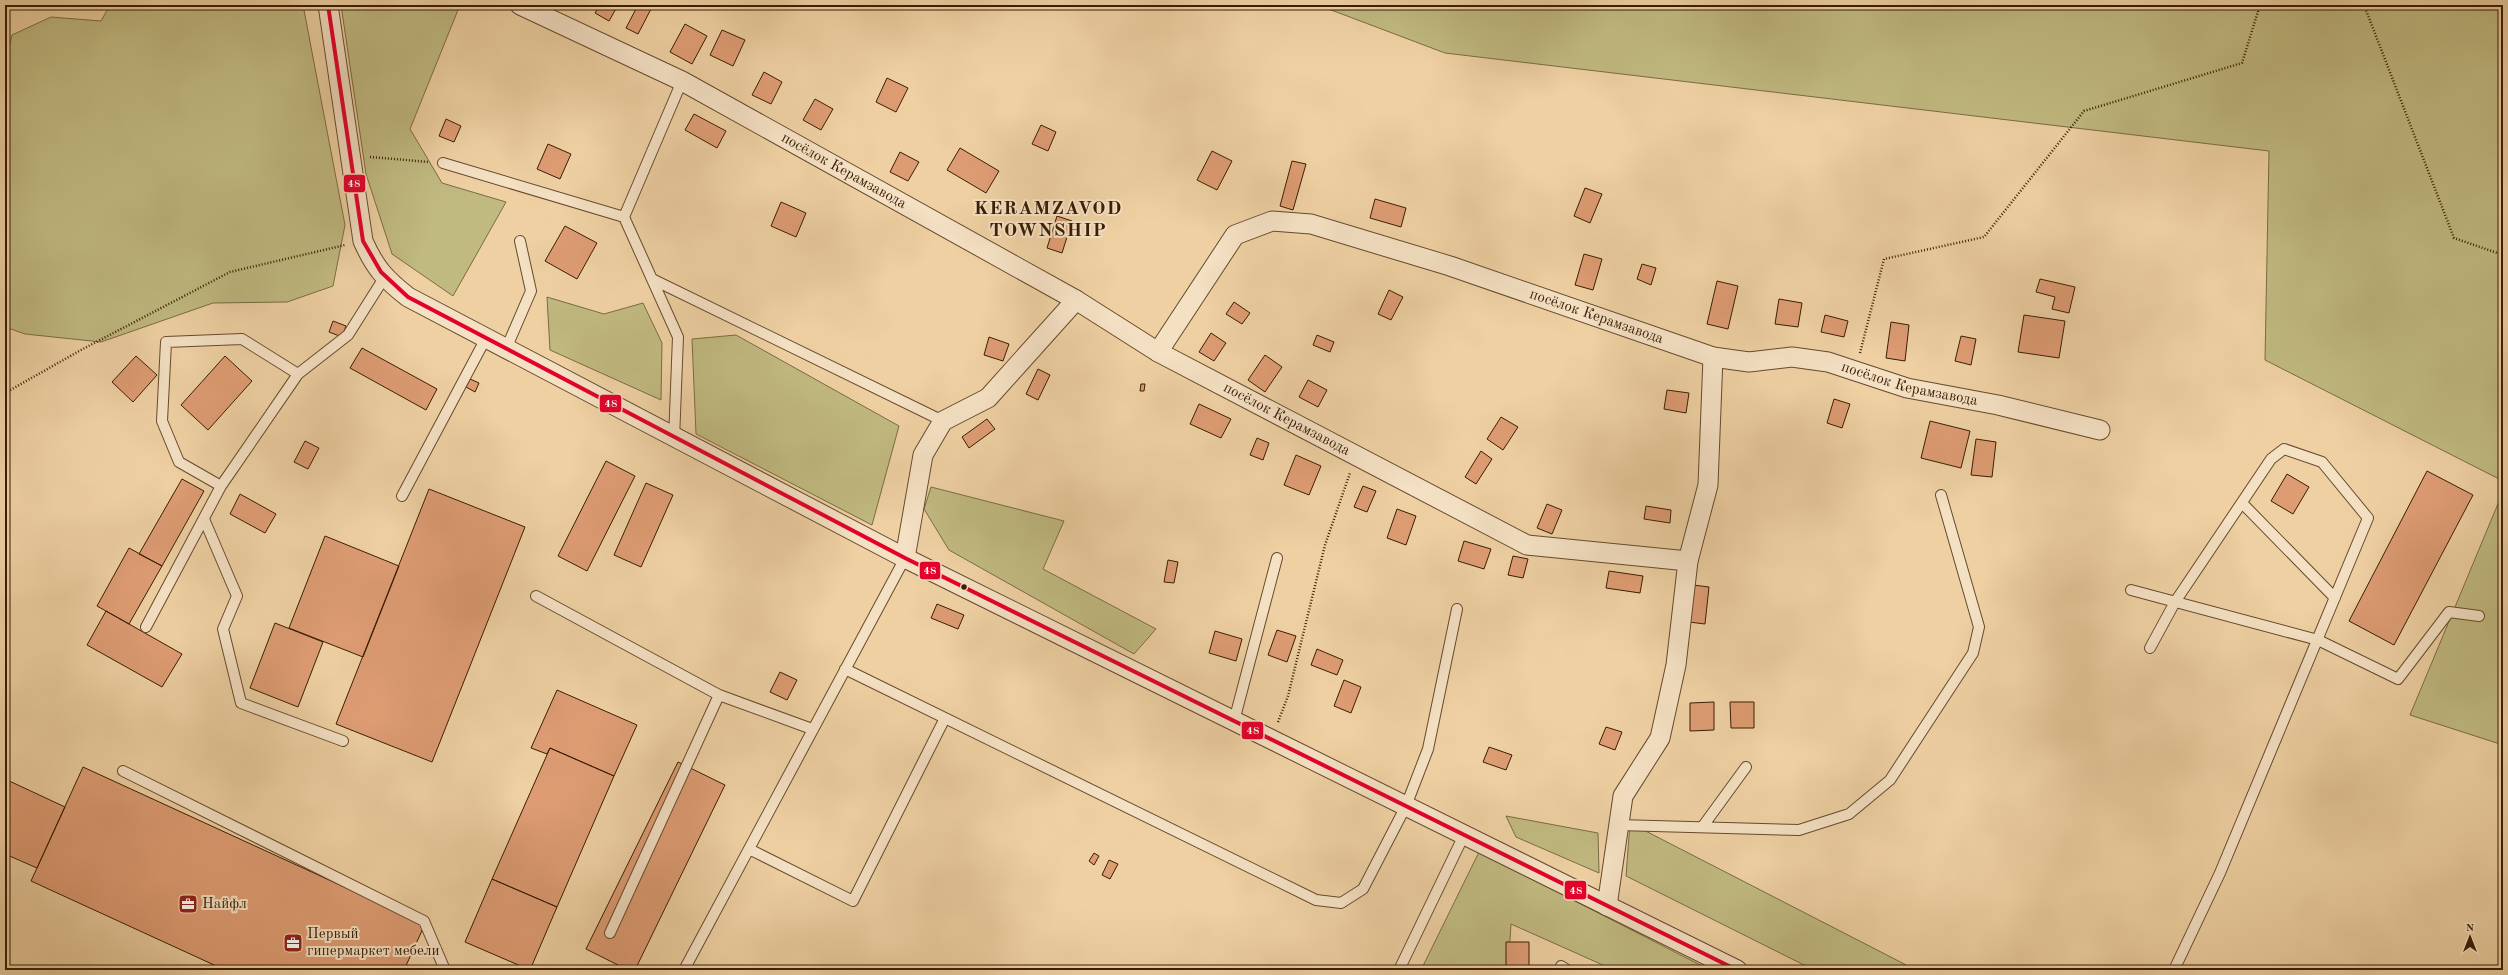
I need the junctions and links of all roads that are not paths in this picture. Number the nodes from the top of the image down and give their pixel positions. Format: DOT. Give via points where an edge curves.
graph roads {
  1 [pos="328,5"];
  2 [pos="520,5"];
  3 [pos="682,81"];
  4 [pos="443,163"];
  5 [pos="624,217"];
  6 [pos="520,241"];
  7 [pos="384,278"];
  8 [pos="652,279"];
  9 [pos="1076,300"];
  10 [pos="486,338"];
  11 [pos="506,349"];
  12 [pos="1158,352"];
  13 [pos="1713,357"];
  14 [pos="298,374"];
  15 [pos="943,421"];
  16 [pos="2100,430"];
  17 [pos="674,439"];
  18 [pos="221,486"];
  19 [pos="1941,495"];
  20 [pos="402,496"];
  21 [pos="2242,503"];
  22 [pos="204,519"];
  23 [pos="905,558"];
  24 [pos="1277,558"];
  25 [pos="1688,562"];
  26 [pos="2131,590"];
  27 [pos="536,596"];
  28 [pos="2336,598"];
  29 [pos="2175,602"];
  30 [pos="1457,609"];
  31 [pos="2479,616"];
  32 [pos="146,627"];
  33 [pos="2318,640"];
  34 [pos="2150,648"];
  35 [pos="845,669"];
  36 [pos="719,695"];
  37 [pos="946,718"];
  38 [pos="1234,721"];
  39 [pos="812,729"];
  40 [pos="343,741"];
  41 [pos="1746,767"];
  42 [pos="123,771"];
  43 [pos="1406,806"];
  44 [pos="1618,824"];
  45 [pos="1703,826"];
  46 [pos="1464,835"];
  47 [pos="748,849"];
  48 [pos="1608,906"];
  49 [pos="610,933"];
  50 [pos="446,970"];
  51 [pos="684,970"];
  52 [pos="1399,970"];
  53 [pos="1560,970"];
  54 [pos="1567,970"];
  55 [pos="1737,970"];
  56 [pos="2174,970"];
  1 -- 7 [label="street" via="363,241 372,262"];
  2 -- 3 [label="street, посёлок Керамзавода"];
  3 -- 5 [label="lane"];
  3 -- 9 [label="street, посёлок Керамзавода"];
  4 -- 5 [label="lane"];
  5 -- 8 [label="lane"];
  6 -- 11 [label="lane" via="531,291"];
  7 -- 10 [label="street" via="408,296"];
  7 -- 14 [label="lane" via="348,335"];
  8 -- 15 [label="lane"];
  8 -- 17 [label="lane" via="678,337"];
  9 -- 12 [label="street, посёлок Керамзавода"];
  9 -- 15 [label="street" via="988,398"];
  10 -- 11 [label="street"];
  10 -- 20 [label="lane"];
  11 -- 17 [label="street"];
  12 -- 13 [label="street, посёлок Керамзавода" via="1235,235 1272,222 1311,224 1450,266"];
  12 -- 25 [label="street, посёлок Керамзавода" via="1527,545"];
  13 -- 16 [label="street, посёлок Керамзавода" via="1749,362 1792,357 1828,362 1907,388 1998,405"];
  13 -- 25 [label="street" via="1708,485"];
  14 -- 18 [label="lane"];
  14 -- 18 [label="lane" via="242,339 166,342 162,421 179,462"];
  15 -- 23 [label="street" via="923,454"];
  17 -- 23 [label="street"];
  18 -- 22 [label="lane"];
  19 -- 45 [label="lane" via="1979,627 1973,653 1890,780 1849,814 1799,830"];
  21 -- 28 [label="lane"];
  21 -- 28 [label="lane" via="2271,459 2284,449 2322,462 2368,518"];
  21 -- 29 [label="lane"];
  22 -- 32 [label="lane"];
  22 -- 40 [label="lane" via="237,596 223,629 241,703"];
  23 -- 35 [label="lane"];
  23 -- 38 [label="street"];
  24 -- 38 [label="lane"];
  25 -- 44 [label="street" via="1676,665 1660,738 1623,796"];
  26 -- 29 [label="lane"];
  27 -- 36 [label="lane"];
  28 -- 33 [label="lane"];
  29 -- 33 [label="lane"];
  29 -- 34 [label="lane"];
  30 -- 43 [label="lane" via="1428,748"];
  31 -- 33 [label="lane" via="2449,612 2398,679"];
  33 -- 56 [label="lane" via="2220,873"];
  35 -- 37 [label="lane"];
  35 -- 39 [label="lane"];
  36 -- 39 [label="lane"];
  36 -- 49 [label="lane"];
  37 -- 43 [label="lane" via="1316,900 1342,903 1363,888"];
  37 -- 47 [label="lane" via="853,900"];
  38 -- 43 [label="street"];
  39 -- 47 [label="lane"];
  41 -- 45 [label="lane"];
  42 -- 50 [label="lane" via="424,921"];
  43 -- 46 [label="street"];
  44 -- 45 [label="lane"];
  44 -- 48 [label="street"];
  46 -- 48 [label="street"];
  46 -- 52 [label="lane"];
  47 -- 51 [label="lane"];
  48 -- 55 [label="street"];
  53 -- 54 [label="lane" via="1561,966"];
}
